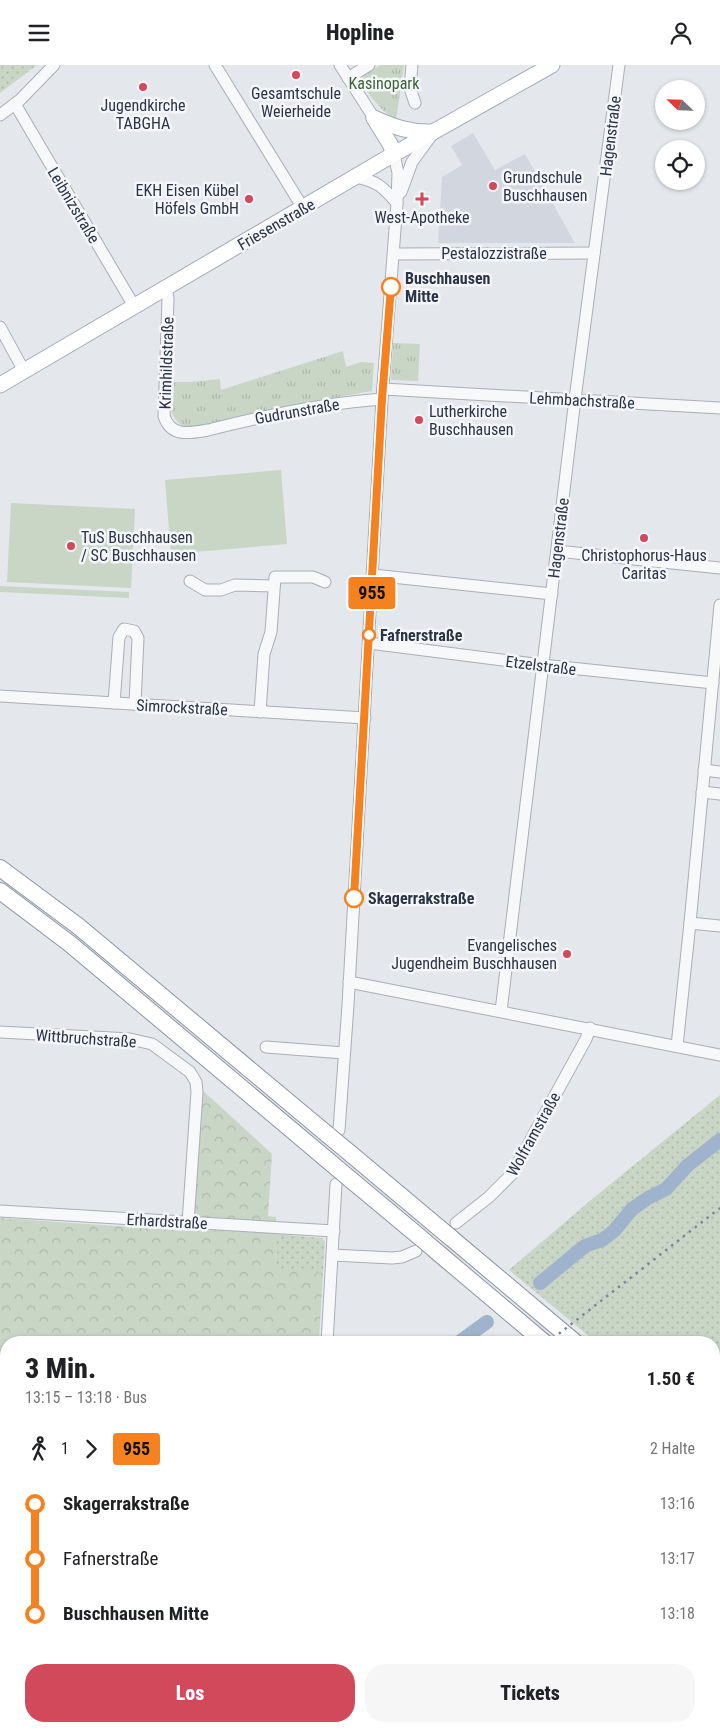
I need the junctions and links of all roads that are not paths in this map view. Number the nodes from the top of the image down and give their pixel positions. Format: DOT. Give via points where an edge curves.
graph roads {
  1 [pos="54,65"];
  2 [pos="215,65"];
  3 [pos="340,65"];
  4 [pos="369,65"];
  5 [pos="412,65"];
  6 [pos="552,65"];
  7 [pos="619,65"];
  8 [pos="348,78"];
  9 [pos="415,103"];
  10 [pos="15,104"];
  11 [pos="0,115"];
  12 [pos="374,118"];
  13 [pos="434,132"];
  14 [pos="394,154"];
  15 [pos="356,177"];
  16 [pos="397,203"];
  17 [pos="303,208"];
  18 [pos="594,253"];
  19 [pos="394,254"];
  20 [pos="166,288"];
  21 [pos="134,306"];
  22 [pos="0,327"];
  23 [pos="24,371"];
  24 [pos="0,385"];
  25 [pos="383,394"];
  26 [pos="575,399"];
  27 [pos="720,408"];
  28 [pos="210,429"];
  29 [pos="557,551"];
  30 [pos="720,568"];
  31 [pos="373,575"];
  32 [pos="190,581"];
  33 [pos="274,581"];
  34 [pos="324,582"];
  35 [pos="552,594"];
  36 [pos="720,605"];
  37 [pos="369,643"];
  38 [pos="542,665"];
  39 [pos="716,684"];
  40 [pos="0,696"];
  41 [pos="114,703"];
  42 [pos="135,705"];
  43 [pos="260,712"];
  44 [pos="364,718"];
  45 [pos="704,771"];
  46 [pos="720,772"];
  47 [pos="702,793"];
  48 [pos="720,794"];
  49 [pos="0,868"];
  50 [pos="0,891"];
  51 [pos="690,923"];
  52 [pos="720,926"];
  53 [pos="349,982"];
  54 [pos="502,1011"];
  55 [pos="590,1028"];
  56 [pos="0,1032"];
  57 [pos="677,1045"];
  58 [pos="266,1047"];
  59 [pos="344,1053"];
  60 [pos="720,1055"];
  61 [pos="334,1132"];
  62 [pos="343,1181"];
  63 [pos="0,1211"];
  64 [pos="188,1223"];
  65 [pos="448,1229"];
  66 [pos="334,1231"];
  67 [pos="419,1245"];
  68 [pos="332,1255"];
  69 [pos="327,1336"];
  70 [pos="537,1336"];
  71 [pos="568,1336"];
  1 -- 10 [label="street"];
  2 -- 17 [label="street"];
  3 -- 8 [label="street"];
  4 -- 8 [label="street"];
  5 -- 9 [label="street" via="410,88"];
  6 -- 13 [label="main road, Friesenstraße"];
  7 -- 18 [label="street, Hagenstraße"];
  8 -- 12 [label="street"];
  10 -- 11 [label="street"];
  10 -- 21 [label="street, Leibnizstraße"];
  12 -- 13 [label="main road" via="400,129"];
  12 -- 14 [label="main road"];
  13 -- 14 [label="main road, Friesenstraße"];
  13 -- 16 [label="street" via="412,162"];
  14 -- 15 [label="main road, Friesenstraße"];
  14 -- 16 [label="street" via="398,173"];
  15 -- 16 [label="street" via="376,182"];
  15 -- 17 [label="main road, Friesenstraße"];
  16 -- 19 [label="street"];
  17 -- 20 [label="main road, Friesenstraße"];
  18 -- 19 [label="street, Pestalozzistraße"];
  18 -- 26 [label="street, Hagenstraße"];
  19 -- 25 [label="street"];
  20 -- 21 [label="main road, Friesenstraße"];
  20 -- 28 [label="street, Krimhildstraße" via="164,416 168,425 179,433"];
  21 -- 23 [label="main road, Friesenstraße"];
  22 -- 23 [label="street"];
  23 -- 24 [label="main road, Friesenstraße"];
  25 -- 26 [label="street, Lehmbachstraße"];
  25 -- 28 [label="street, Gudrunstraße"];
  25 -- 31 [label="street"];
  26 -- 27 [label="street, Lehmbachstraße"];
  26 -- 29 [label="street, Hagenstraße"];
  29 -- 30 [label="street"];
  29 -- 35 [label="street, Hagenstraße"];
  31 -- 35 [label="street"];
  31 -- 37 [label="street"];
  32 -- 33 [label="street" via="205,590 222,590 235,585"];
  33 -- 34 [label="street" via="313,577"];
  33 -- 43 [label="street"];
  35 -- 38 [label="street, Hagenstraße"];
  36 -- 39 [label="street"];
  37 -- 38 [label="street, Etzelstraße"];
  37 -- 44 [label="street"];
  38 -- 39 [label="street, Etzelstraße"];
  38 -- 54 [label="street, Hagenstraße"];
  39 -- 45 [label="street"];
  40 -- 41 [label="street, Simrockstraße"];
  41 -- 42 [label="street, Simrockstraße"];
  41 -- 42 [label="street" via="119,637 124,629 130,629 138,638"];
  42 -- 43 [label="street, Simrockstraße"];
  43 -- 44 [label="street, Simrockstraße"];
  44 -- 53 [label="street"];
  45 -- 46 [label="street"];
  45 -- 47 [label="street"];
  47 -- 48 [label="street"];
  47 -- 51 [label="street"];
  49 -- 61 [label="highway" via="78,926"];
  50 -- 62 [label="highway, bridge" via="69,943 325,1158"];
  51 -- 52 [label="street"];
  51 -- 57 [label="street"];
  53 -- 54 [label="street"];
  53 -- 59 [label="street"];
  54 -- 55 [label="street"];
  55 -- 57 [label="street"];
  55 -- 65 [label="street, Wolframstraße" via="512,1174"];
  56 -- 64 [label="street, Wittbruchstraße" via="130,1039 152,1044 190,1072 197,1092"];
  57 -- 60 [label="street"];
  58 -- 59 [label="street"];
  59 -- 61 [label="street"];
  61 -- 65 [label="highway, bridge" via="351,1154"];
  62 -- 66 [label="street"];
  62 -- 67 [label="highway"];
  63 -- 64 [label="street, Erhardstraße"];
  64 -- 66 [label="street, Erhardstraße"];
  65 -- 71 [label="highway"];
  66 -- 68 [label="street"];
  67 -- 68 [label="street" via="402,1257"];
  67 -- 70 [label="highway, bridge" via="436,1251"];
  68 -- 69 [label="street"];
}
